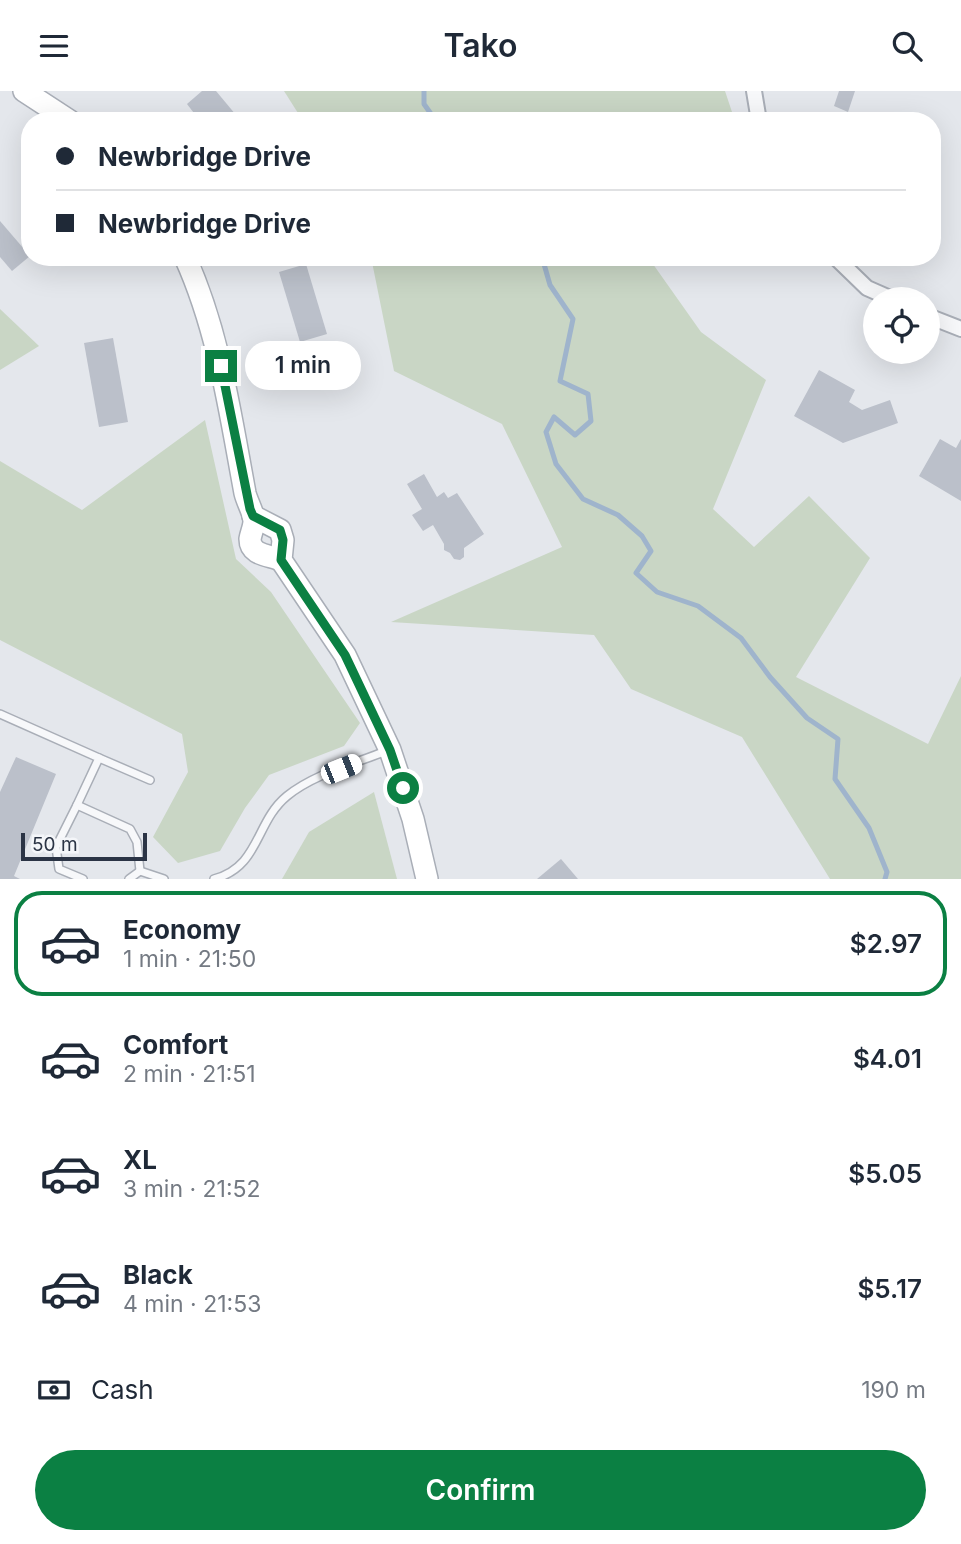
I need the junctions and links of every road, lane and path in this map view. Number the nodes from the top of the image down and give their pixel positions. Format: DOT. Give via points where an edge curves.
graph roads {
  1 [pos="24,91"];
  2 [pos="754,91"];
  3 [pos="56,112"];
  4 [pos="758,112"];
  5 [pos="189,266"];
  6 [pos="844,266"];
  7 [pos="866,287"];
  8 [pos="940,321"];
  9 [pos="961,329"];
  10 [pos="0,714"];
  11 [pos="390,750"];
  12 [pos="99,758"];
  13 [pos="150,780"];
  14 [pos="77,805"];
  15 [pos="140,871"];
  16 [pos="83,879"];
  17 [pos="129,879"];
  18 [pos="164,879"];
  19 [pos="214,879"];
  20 [pos="427,879"];
  1 -- 3 [label="street"];
  2 -- 4 [label="street"];
  5 -- 11 [label="street" via="216,341 253,516 252,546 260,554 281,560 345,655"];
  6 -- 7 [label="street"];
  8 -- 9 [label="street"];
  10 -- 12 [label="lane"];
  11 -- 19 [label="lane" via="317,778 286,796 267,818 252,853 226,876"];
  11 -- 20 [label="street"];
  12 -- 13 [label="lane"];
  12 -- 14 [label="lane"];
  14 -- 15 [label="lane" via="130,829 137,842"];
  14 -- 16 [label="lane" via="56,848 60,869"];
  15 -- 17 [label="lane"];
  15 -- 18 [label="lane"];
}
